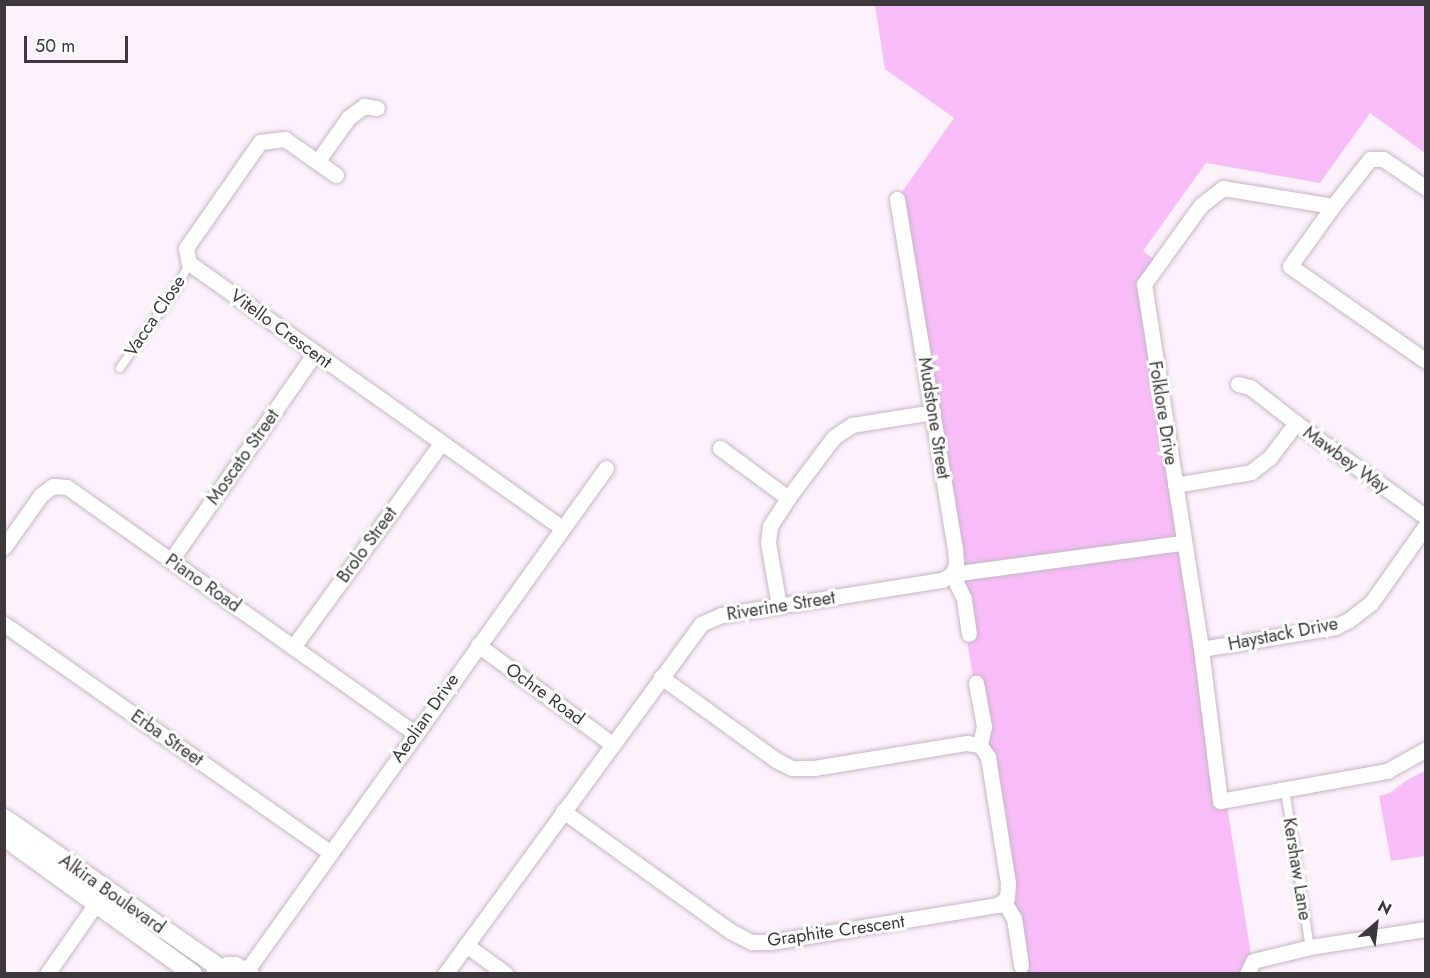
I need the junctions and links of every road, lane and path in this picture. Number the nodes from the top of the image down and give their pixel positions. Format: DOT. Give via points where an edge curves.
graph roads {
  1 [pos="377,108"];
  2 [pos="317,162"];
  3 [pos="336,175"];
  4 [pos="1425,188"];
  5 [pos="897,199"];
  6 [pos="1333,206"];
  7 [pos="189,263"];
  8 [pos="315,353"];
  9 [pos="1425,361"];
  10 [pos="120,368"];
  11 [pos="1238,384"];
  12 [pos="933,412"];
  13 [pos="1296,423"];
  14 [pos="441,443"];
  15 [pos="720,448"];
  16 [pos="606,468"];
  17 [pos="1175,485"];
  18 [pos="788,498"];
  19 [pos="1425,517"];
  20 [pos="1425,525"];
  21 [pos="562,528"];
  22 [pos="1182,543"];
  23 [pos="4,547"];
  24 [pos="171,560"];
  25 [pos="952,574"];
  26 [pos="779,606"];
  27 [pos="4,624"];
  28 [pos="969,634"];
  29 [pos="478,645"];
  30 [pos="294,647"];
  31 [pos="1201,649"];
  32 [pos="661,677"];
  33 [pos="976,683"];
  34 [pos="415,733"];
  35 [pos="612,744"];
  36 [pos="980,745"];
  37 [pos="1425,749"];
  38 [pos="1286,790"];
  39 [pos="563,811"];
  40 [pos="4,818"];
  41 [pos="4,837"];
  42 [pos="330,852"];
  43 [pos="97,902"];
  44 [pos="1004,902"];
  45 [pos="1425,929"];
  46 [pos="466,945"];
  47 [pos="1310,947"];
  48 [pos="1021,965"];
  49 [pos="218,971"];
  50 [pos="248,972"];
  51 [pos="47,974"];
  52 [pos="193,974"];
  53 [pos="445,974"];
  54 [pos="506,974"];
  55 [pos="1247,974"];
  1 -- 2 [label="street" via="364,106 349,117"];
  2 -- 3 [label="street"];
  2 -- 7 [label="street" via="285,139 260,142 186,248"];
  4 -- 6 [label="street" via="1377,157 1364,164"];
  5 -- 12 [label="street, Mudstone Street"];
  6 -- 9 [label="street" via="1290,266"];
  6 -- 17 [label="street, Folklore Drive" via="1223,188 1201,206 1144,284"];
  7 -- 8 [label="street, Vitello Crescent"];
  7 -- 10 [label="lane, Vacca Close" via="178,286"];
  8 -- 14 [label="street, Vitello Crescent"];
  8 -- 24 [label="street, Moscato Street"];
  11 -- 13 [label="street" via="1250,387"];
  12 -- 18 [label="street" via="845,427"];
  12 -- 25 [label="street, Mudstone Street" via="955,548"];
  13 -- 17 [label="street, Mawbey Way" via="1270,457 1251,472"];
  13 -- 19 [label="street, Mawbey Way"];
  14 -- 21 [label="street, Vitello Crescent"];
  14 -- 30 [label="street, Brolo Street"];
  15 -- 18 [label="street"];
  16 -- 21 [label="street, Aeolian Drive"];
  17 -- 22 [label="street, Folklore Drive"];
  18 -- 26 [label="street" via="768,534"];
  20 -- 31 [label="street, Haystack Drive" via="1371,603 1349,620 1335,627"];
  21 -- 29 [label="street, Aeolian Drive"];
  22 -- 25 [label="street, Riverine Street"];
  22 -- 31 [label="street, Folklore Drive"];
  23 -- 24 [label="street, Piano Road" via="42,495 53,486 68,487"];
  24 -- 30 [label="street, Piano Road"];
  25 -- 26 [label="street, Riverine Street" via="942,580"];
  25 -- 28 [label="street, Mudstone Street" via="962,592"];
  26 -- 32 [label="street, Riverine Street" via="721,615 701,624"];
  27 -- 42 [label="street, Erba Street"];
  29 -- 34 [label="street, Aeolian Drive"];
  29 -- 35 [label="street, Ochre Road"];
  30 -- 34 [label="street, Piano Road"];
  31 -- 38 [label="street, Folklore Drive" via="1220,801"];
  32 -- 35 [label="street, Riverine Street"];
  32 -- 36 [label="street" via="792,768 814,768 967,743"];
  33 -- 36 [label="street" via="984,726"];
  34 -- 42 [label="street, Aeolian Drive"];
  35 -- 39 [label="street, Riverine Street"];
  36 -- 44 [label="street" via="988,757 1000,830 1008,883"];
  37 -- 38 [label="street, Folklore Drive" via="1387,771"];
  38 -- 47 [label="lane, Kershaw Lane"];
  39 -- 44 [label="street, Graphite Crescent" via="730,931 752,942 992,907"];
  39 -- 46 [label="street, Riverine Street"];
  40 -- 49 [label="street, Alkira Boulevard"];
  41 -- 43 [label="street, Alkira Boulevard"];
  42 -- 50 [label="street, Aeolian Drive"];
  43 -- 51 [label="street"];
  43 -- 52 [label="street, Alkira Boulevard"];
  44 -- 48 [label="street" via="1014,915"];
  45 -- 47 [label="street"];
  46 -- 53 [label="street, Riverine Street"];
  46 -- 54 [label="street"];
  47 -- 55 [label="street" via="1253,961"];
  49 -- 50 [label="street" via="235,966"];
}
